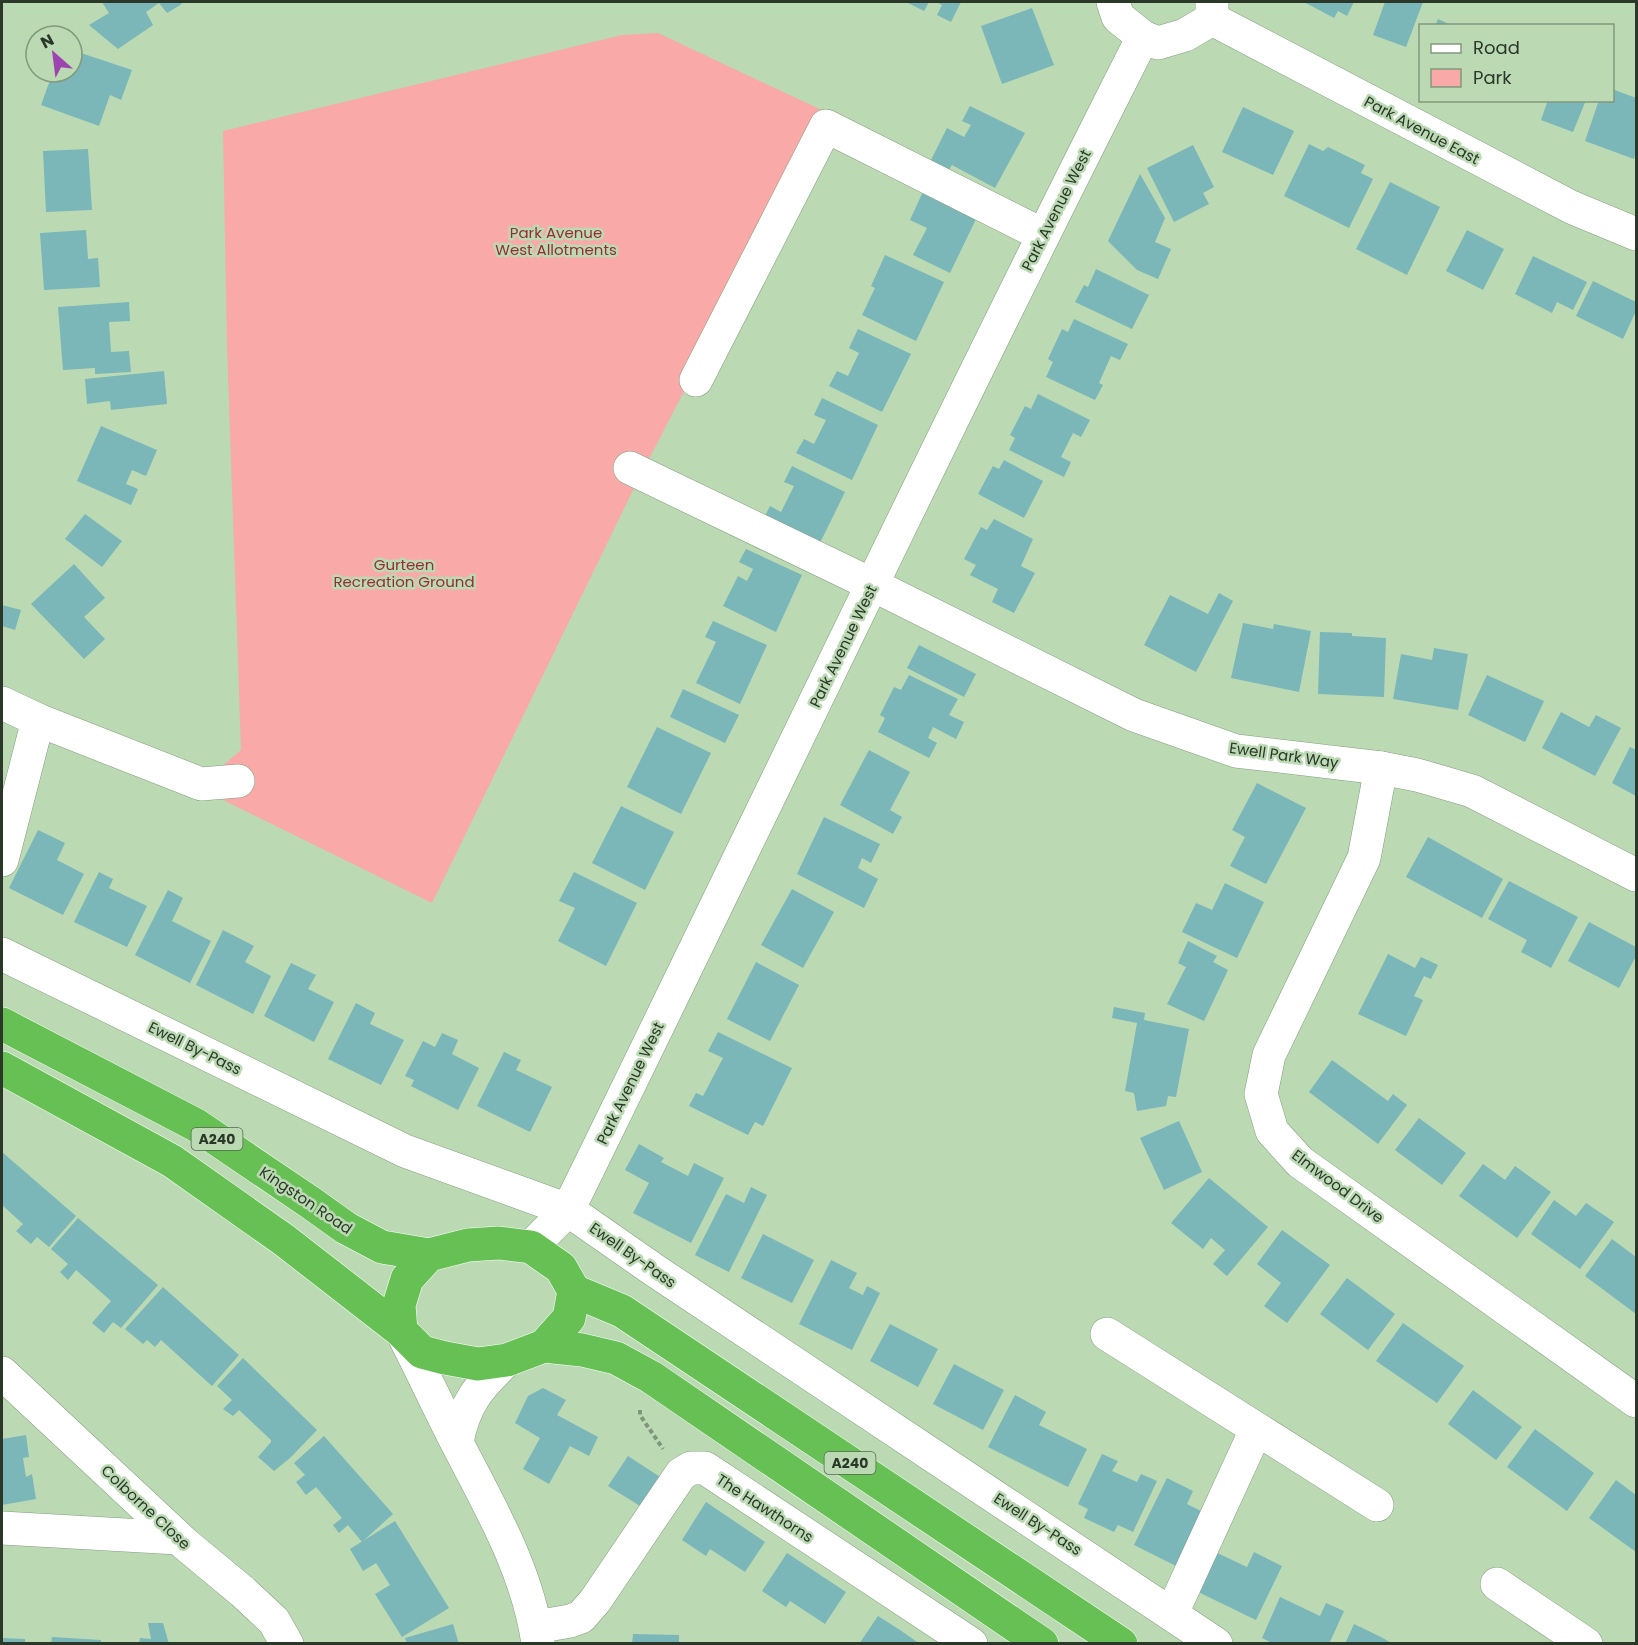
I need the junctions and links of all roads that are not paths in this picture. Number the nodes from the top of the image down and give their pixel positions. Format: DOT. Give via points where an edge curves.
graph roads {
  1 [pos="1113,2"];
  2 [pos="1212,10"];
  3 [pos="1143,37"];
  4 [pos="1636,234"];
  5 [pos="1043,235"];
  6 [pos="696,380"];
  7 [pos="630,468"];
  8 [pos="873,585"];
  9 [pos="2,704"];
  10 [pos="38,720"];
  11 [pos="1381,768"];
  12 [pos="238,781"];
  13 [pos="2,860"];
  14 [pos="1636,875"];
  15 [pos="2,954"];
  16 [pos="2,1024"];
  17 [pos="2,1068"];
  18 [pos="568,1210"];
  19 [pos="531,1247"];
  20 [pos="429,1255"];
  21 [pos="574,1291"];
  22 [pos="402,1333"];
  23 [pos="1107,1334"];
  24 [pos="544,1346"];
  25 [pos="507,1360"];
  26 [pos="2,1373"];
  27 [pos="1636,1401"];
  28 [pos="1256,1430"];
  29 [pos="457,1442"];
  30 [pos="1377,1505"];
  31 [pos="2,1528"];
  32 [pos="178,1538"];
  33 [pos="1497,1584"];
  34 [pos="1172,1613"];
  35 [pos="537,1635"];
  36 [pos="287,1644"];
  37 [pos="971,1644"];
  38 [pos="1042,1644"];
  39 [pos="1121,1644"];
  40 [pos="1216,1644"];
  41 [pos="1586,1644"];
  1 -- 3 [label="street" via="1118,17"];
  2 -- 3 [label="street" via="1185,35 1158,43"];
  2 -- 4 [label="street, Park Avenue East" via="1570,207"];
  3 -- 5 [label="street, Park Avenue West"];
  5 -- 6 [label="street" via="826,126"];
  5 -- 8 [label="street, Park Avenue West"];
  7 -- 8 [label="street, Ewell Park Way"];
  8 -- 11 [label="street, Ewell Park Way" via="1134,715 1180,732 1236,751"];
  8 -- 18 [label="street, Park Avenue West"];
  9 -- 10 [label="street"];
  10 -- 12 [label="street" via="201,784"];
  10 -- 13 [label="street"];
  11 -- 14 [label="street, Ewell Park Way" via="1472,792"];
  11 -- 27 [label="street, Elmwood Drive" via="1364,858 1269,1055 1261,1094 1272,1131 1300,1162"];
  15 -- 18 [label="street, Ewell By-Pass" via="405,1150"];
  16 -- 20 [label="highway, Kingston Road / A240" via="196,1125 346,1228 382,1247"];
  17 -- 22 [label="highway, A240" via="172,1161 284,1240"];
  18 -- 19 [label="street, Park Avenue West"];
  18 -- 34 [label="street, Ewell By-Pass"];
  19 -- 20 [label="highway" via="468,1245"];
  19 -- 21 [label="highway" via="561,1268"];
  20 -- 22 [label="highway" via="407,1279 399,1305"];
  21 -- 24 [label="highway" via="568,1318"];
  21 -- 39 [label="highway, A240" via="622,1311"];
  22 -- 25 [label="highway" via="422,1352 445,1358 478,1364"];
  22 -- 29 [label="street"];
  23 -- 28 [label="street"];
  24 -- 25 [label="highway"];
  24 -- 38 [label="highway, A240" via="616,1358 647,1375"];
  25 -- 29 [label="street" via="471,1398"];
  26 -- 32 [label="street, Colborne Close"];
  28 -- 30 [label="street"];
  28 -- 34 [label="street"];
  29 -- 35 [label="street" via="500,1524"];
  31 -- 32 [label="street"];
  32 -- 36 [label="street, Colborne Close" via="274,1621"];
  33 -- 41 [label="street"];
  34 -- 40 [label="street, Ewell By-Pass"];
  35 -- 37 [label="street, The Hawthorns" via="581,1617 681,1474 691,1468 705,1468"];
}
